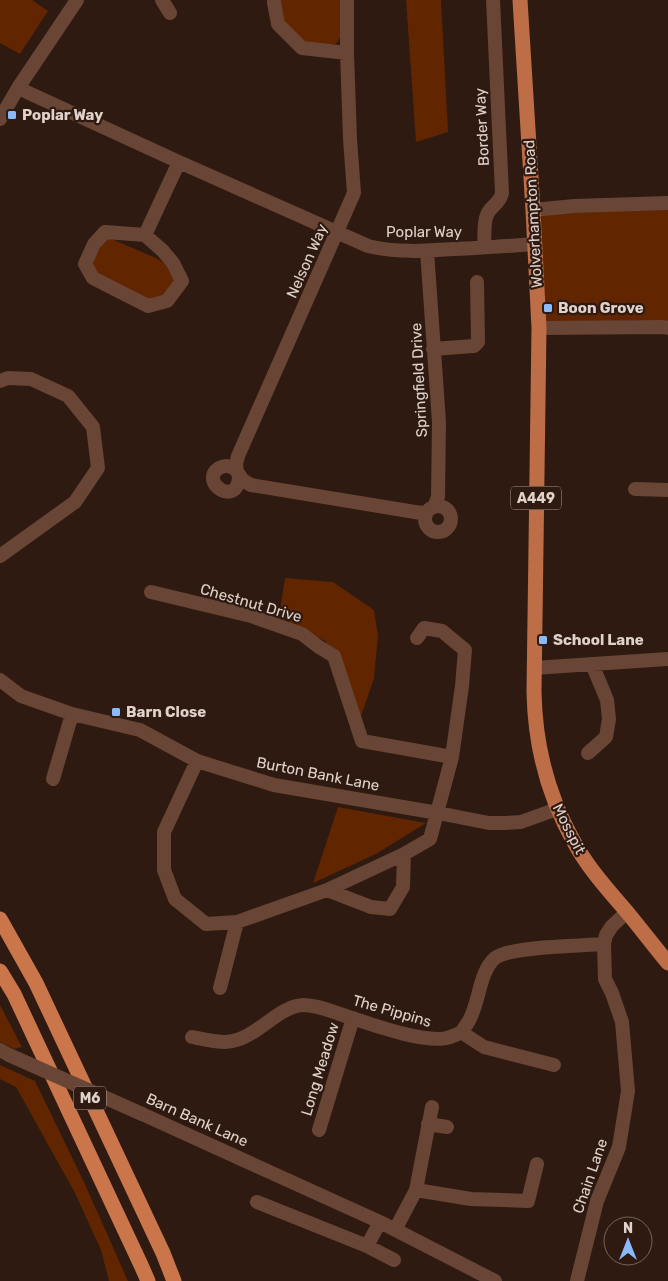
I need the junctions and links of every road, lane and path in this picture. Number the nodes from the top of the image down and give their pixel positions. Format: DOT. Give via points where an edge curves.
graph roads {
  1 [pos="77,0"];
  2 [pos="162,0"];
  3 [pos="274,0"];
  4 [pos="347,0"];
  5 [pos="493,0"];
  6 [pos="520,0"];
  7 [pos="170,13"];
  8 [pos="347,53"];
  9 [pos="18,88"];
  10 [pos="0,119"];
  11 [pos="179,162"];
  12 [pos="668,203"];
  13 [pos="533,210"];
  14 [pos="337,233"];
  15 [pos="145,235"];
  16 [pos="535,244"];
  17 [pos="484,247"];
  18 [pos="427,251"];
  19 [pos="477,282"];
  20 [pos="539,328"];
  21 [pos="668,328"];
  22 [pos="433,349"];
  23 [pos="0,381"];
  24 [pos="238,474"];
  25 [pos="635,489"];
  26 [pos="668,490"];
  27 [pos="0,556"];
  28 [pos="151,592"];
  29 [pos="417,638"];
  30 [pos="668,659"];
  31 [pos="592,664"];
  32 [pos="534,668"];
  33 [pos="0,680"];
  34 [pos="72,714"];
  35 [pos="588,753"];
  36 [pos="452,757"];
  37 [pos="197,761"];
  38 [pos="53,779"];
  39 [pos="557,809"];
  40 [pos="438,813"];
  41 [pos="404,854"];
  42 [pos="327,890"];
  43 [pos="627,912"];
  44 [pos="0,919"];
  45 [pos="237,922"];
  46 [pos="604,944"];
  47 [pos="668,963"];
  48 [pos="0,971"];
  49 [pos="220,988"];
  50 [pos="353,1018"];
  51 [pos="461,1032"];
  52 [pos="192,1037"];
  53 [pos="5,1052"];
  54 [pos="554,1065"];
  55 [pos="432,1107"];
  56 [pos="428,1124"];
  57 [pos="448,1127"];
  58 [pos="319,1130"];
  59 [pos="537,1164"];
  60 [pos="416,1190"];
  61 [pos="257,1202"];
  62 [pos="380,1222"];
  63 [pos="395,1230"];
  64 [pos="367,1246"];
  65 [pos="394,1260"];
  66 [pos="148,1281"];
  67 [pos="174,1281"];
  68 [pos="495,1281"];
  69 [pos="577,1281"];
  1 -- 9 [label="street"];
  2 -- 7 [label="street"];
  3 -- 8 [label="street" via="278,24 302,48"];
  4 -- 8 [label="street, Nelson Way"];
  5 -- 17 [label="street, Border Way" via="502,193 486,218"];
  6 -- 13 [label="highway, Wolverhampton Road / A449"];
  8 -- 14 [label="street, Nelson Way" via="354,193"];
  9 -- 10 [label="street"];
  9 -- 11 [label="street, Poplar Way"];
  11 -- 14 [label="street, Poplar Way"];
  11 -- 15 [label="street"];
  12 -- 13 [label="street"];
  13 -- 16 [label="highway, Wolverhampton Road / A449"];
  14 -- 18 [label="street, Poplar Way" via="385,250"];
  14 -- 24 [label="street, Nelson Way" via="238,456"];
  15 -- 15 [label="street" via="104,232 85,264 92,278 148,306 167,300 182,281 173,263"];
  16 -- 17 [label="street, Poplar Way"];
  16 -- 20 [label="highway, Wolverhampton Road / A449"];
  17 -- 18 [label="street, Poplar Way"];
  18 -- 22 [label="street, Springfield Drive"];
  19 -- 22 [label="street" via="478,342 474,346"];
  20 -- 21 [label="street"];
  20 -- 32 [label="highway, Wolverhampton Road / A449"];
  22 -- 24 [label="street, Springfield Drive" via="445,422 438,497 431,509 421,513 251,485"];
  23 -- 27 [label="street" via="31,379 68,396 93,427 98,468 75,502"];
  25 -- 26 [label="street"];
  28 -- 36 [label="street, Chestnut Drive" via="251,616 302,634 334,656 362,741"];
  29 -- 36 [label="street" via="424,628 442,631 465,650"];
  30 -- 31 [label="street"];
  31 -- 32 [label="street"];
  31 -- 35 [label="street" via="608,700 609,720 606,737"];
  32 -- 39 [label="highway, Mosspit / A449" via="536,727 543,767"];
  33 -- 34 [label="street, Burton Bank Lane" via="21,696"];
  34 -- 37 [label="street, Burton Bank Lane" via="140,730"];
  34 -- 38 [label="street"];
  36 -- 40 [label="street"];
  37 -- 40 [label="street, Burton Bank Lane" via="274,786"];
  37 -- 45 [label="street" via="164,832 164,870 175,899 206,924"];
  39 -- 40 [label="street, Burton Bank Lane" via="521,822 505,824"];
  39 -- 43 [label="highway, Mosspit / A449" via="585,860"];
  40 -- 41 [label="street" via="430,839"];
  41 -- 42 [label="street"];
  41 -- 42 [label="street" via="403,887 390,909 371,907"];
  42 -- 45 [label="street"];
  43 -- 46 [label="street" via="606,934"];
  43 -- 47 [label="highway, Mosspit / A449"];
  44 -- 67 [label="highway, M6" via="36,983"];
  45 -- 49 [label="street"];
  46 -- 51 [label="street" via="508,952 496,958 485,971 476,1005"];
  46 -- 69 [label="street, Chain Lane" via="605,979 622,1022 628,1091 619,1147 597,1201"];
  48 -- 66 [label="highway, M6" via="14,994"];
  50 -- 51 [label="street, The Pippins" via="413,1037 434,1040"];
  50 -- 52 [label="street, The Pippins" via="303,1005 278,1015 238,1039 226,1042"];
  50 -- 58 [label="street, Long Meadow"];
  51 -- 54 [label="street" via="484,1047"];
  53 -- 62 [label="street, Barn Bank Lane, bridge"];
  55 -- 56 [label="street"];
  56 -- 57 [label="street"];
  56 -- 60 [label="street"];
  59 -- 60 [label="street" via="528,1201 471,1199"];
  60 -- 63 [label="street"];
  61 -- 64 [label="street"];
  62 -- 63 [label="street, Barn Bank Lane"];
  62 -- 64 [label="street"];
  63 -- 68 [label="street, Barn Bank Lane"];
  64 -- 65 [label="street"];
}
